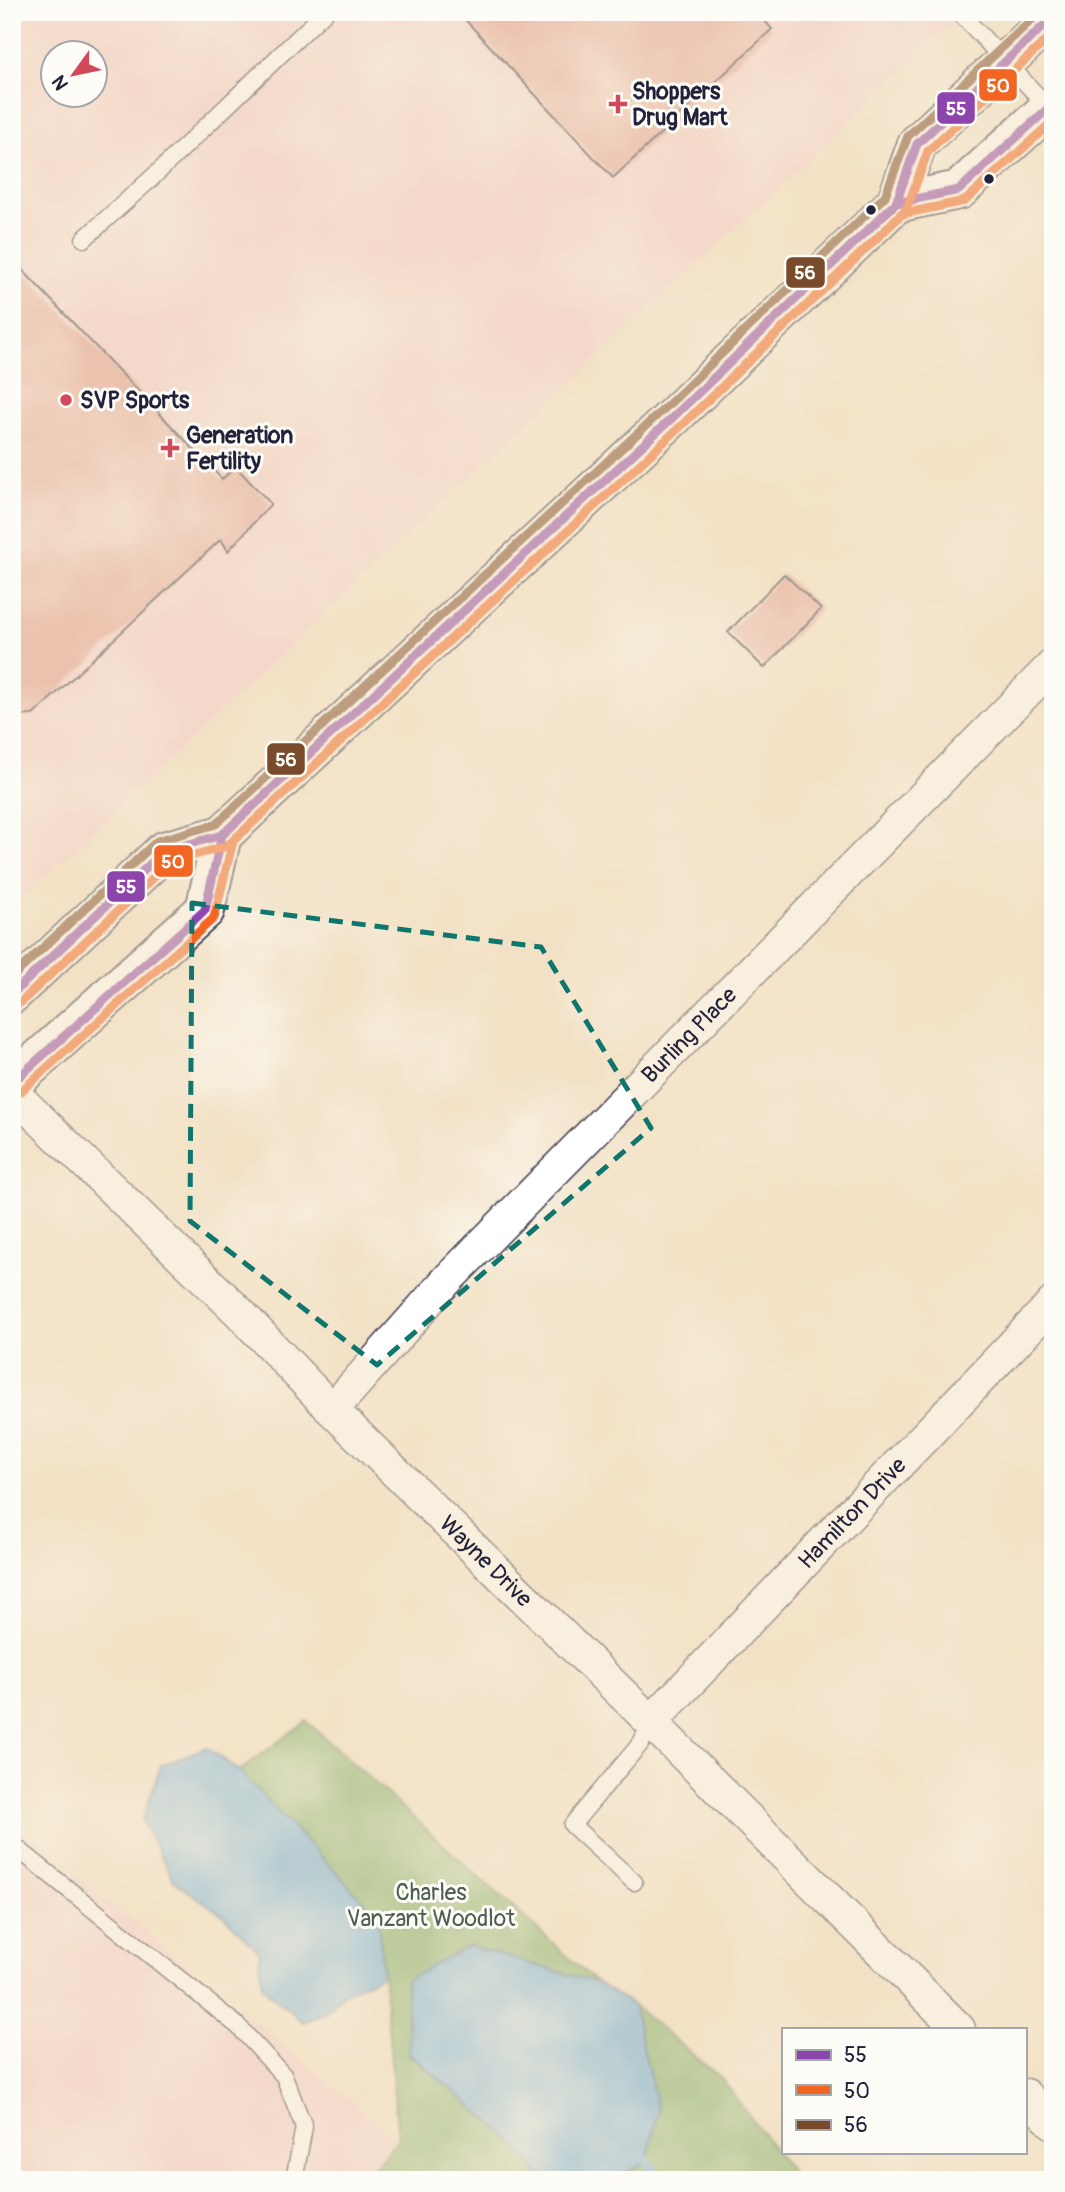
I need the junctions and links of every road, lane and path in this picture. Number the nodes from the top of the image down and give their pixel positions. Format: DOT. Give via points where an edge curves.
graph roads {
  1 [pos="325,12"];
  2 [pos="959,12"];
  3 [pos="1046,21"];
  4 [pos="1004,61"];
  5 [pos="1049,108"];
  6 [pos="895,203"];
  7 [pos="84,239"];
  8 [pos="1053,665"];
  9 [pos="222,835"];
  10 [pos="12,994"];
  11 [pos="12,1083"];
  12 [pos="12,1092"];
  13 [pos="1053,1303"];
  14 [pos="332,1410"];
  15 [pos="651,1722"];
  16 [pos="12,1844"];
  17 [pos="634,1882"];
  18 [pos="958,2028"];
  19 [pos="1026,2096"];
  20 [pos="1053,2123"];
  21 [pos="294,2180"];
  1 -- 7 [label="lane"];
  2 -- 4 [label="lane"];
  3 -- 4 [label="main road"];
  4 -- 5 [label="lane"];
  4 -- 6 [label="main road" via="917,144"];
  5 -- 6 [label="main road" via="959,190"];
  6 -- 9 [label="main road" via="663,426"];
  8 -- 14 [label="street, Burling Place" via="448,1279"];
  9 -- 10 [label="main road" via="164,851"];
  9 -- 11 [label="main road" via="205,910"];
  12 -- 14 [label="street, Wayne Drive" via="239,1312"];
  13 -- 15 [label="street, Hamilton Drive"];
  14 -- 15 [label="street, Wayne Drive"];
  15 -- 17 [label="lane" via="641,1744 572,1825"];
  15 -- 18 [label="street, Wayne Drive"];
  16 -- 21 [label="lane" via="238,2026 284,2076 304,2127"];
  19 -- 20 [label="street"];
}
